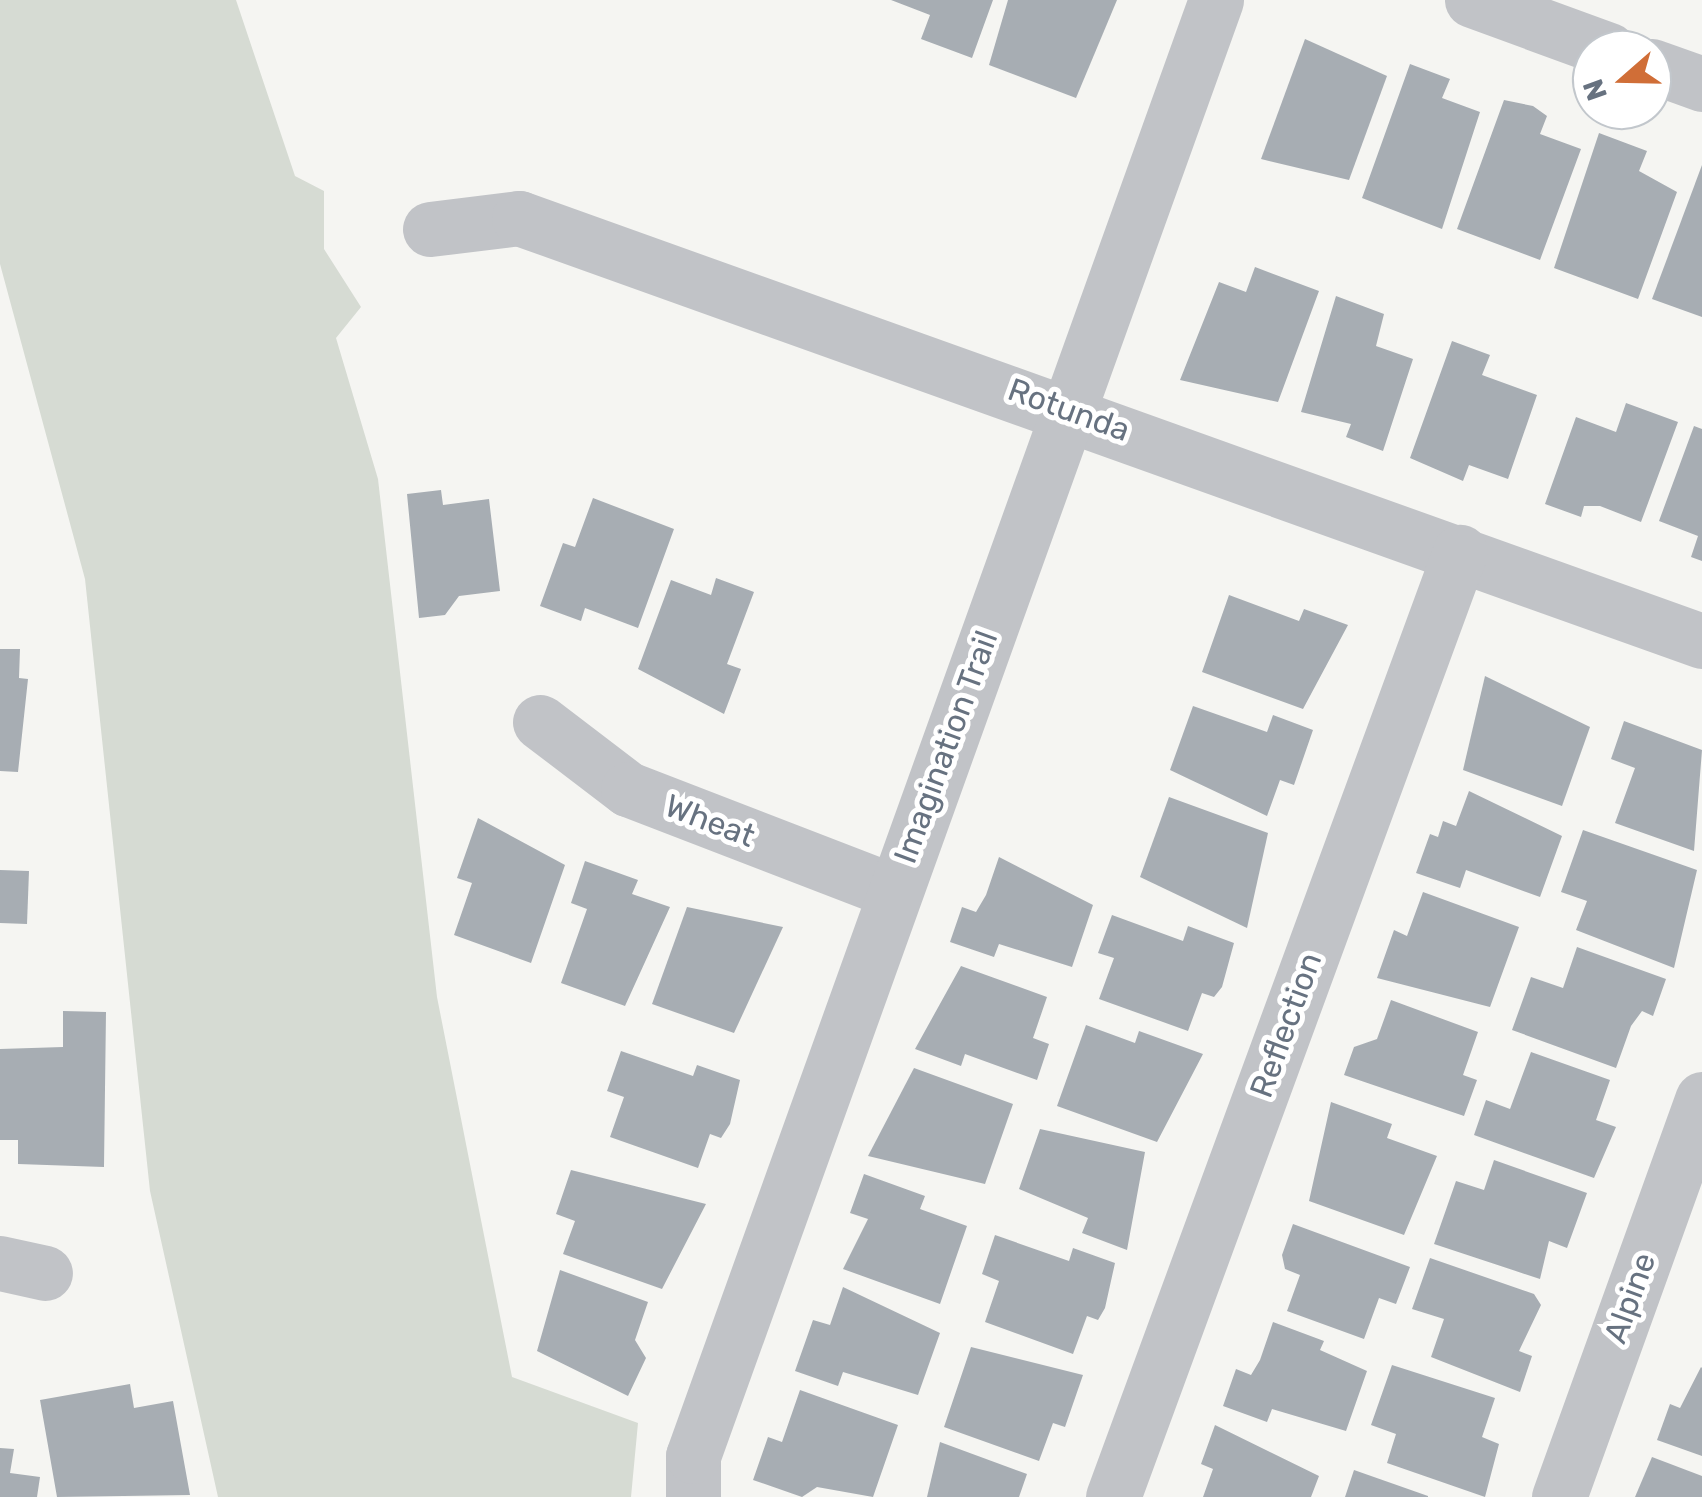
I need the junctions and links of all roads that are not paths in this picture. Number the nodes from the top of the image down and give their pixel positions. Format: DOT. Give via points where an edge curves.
graph roads {
  1 [pos="1216,0"];
  2 [pos="1472,0"];
  3 [pos="1572,36"];
  4 [pos="1672,73"];
  5 [pos="1702,84"];
  6 [pos="430,229"];
  7 [pos="1066,409"];
  8 [pos="1460,552"];
  9 [pos="1702,640"];
  10 [pos="540,722"];
  11 [pos="894,892"];
  12 [pos="1702,1099"];
  13 [pos="693,1497"];
  14 [pos="1112,1497"];
  15 [pos="1558,1497"];
  1 -- 7 [label="street, Imagination Trail"];
  2 -- 3 [label="street"];
  4 -- 5 [label="street"];
  6 -- 7 [label="street, Rotunda" via="520,218"];
  7 -- 8 [label="street, Rotunda"];
  7 -- 11 [label="street, Imagination Trail"];
  8 -- 9 [label="street, Rotunda"];
  8 -- 14 [label="street, Reflection"];
  10 -- 11 [label="street, Wheat" via="628,789"];
  11 -- 13 [label="street, Imagination Trail" via="693,1456"];
  12 -- 15 [label="street, Alpine"];
}
